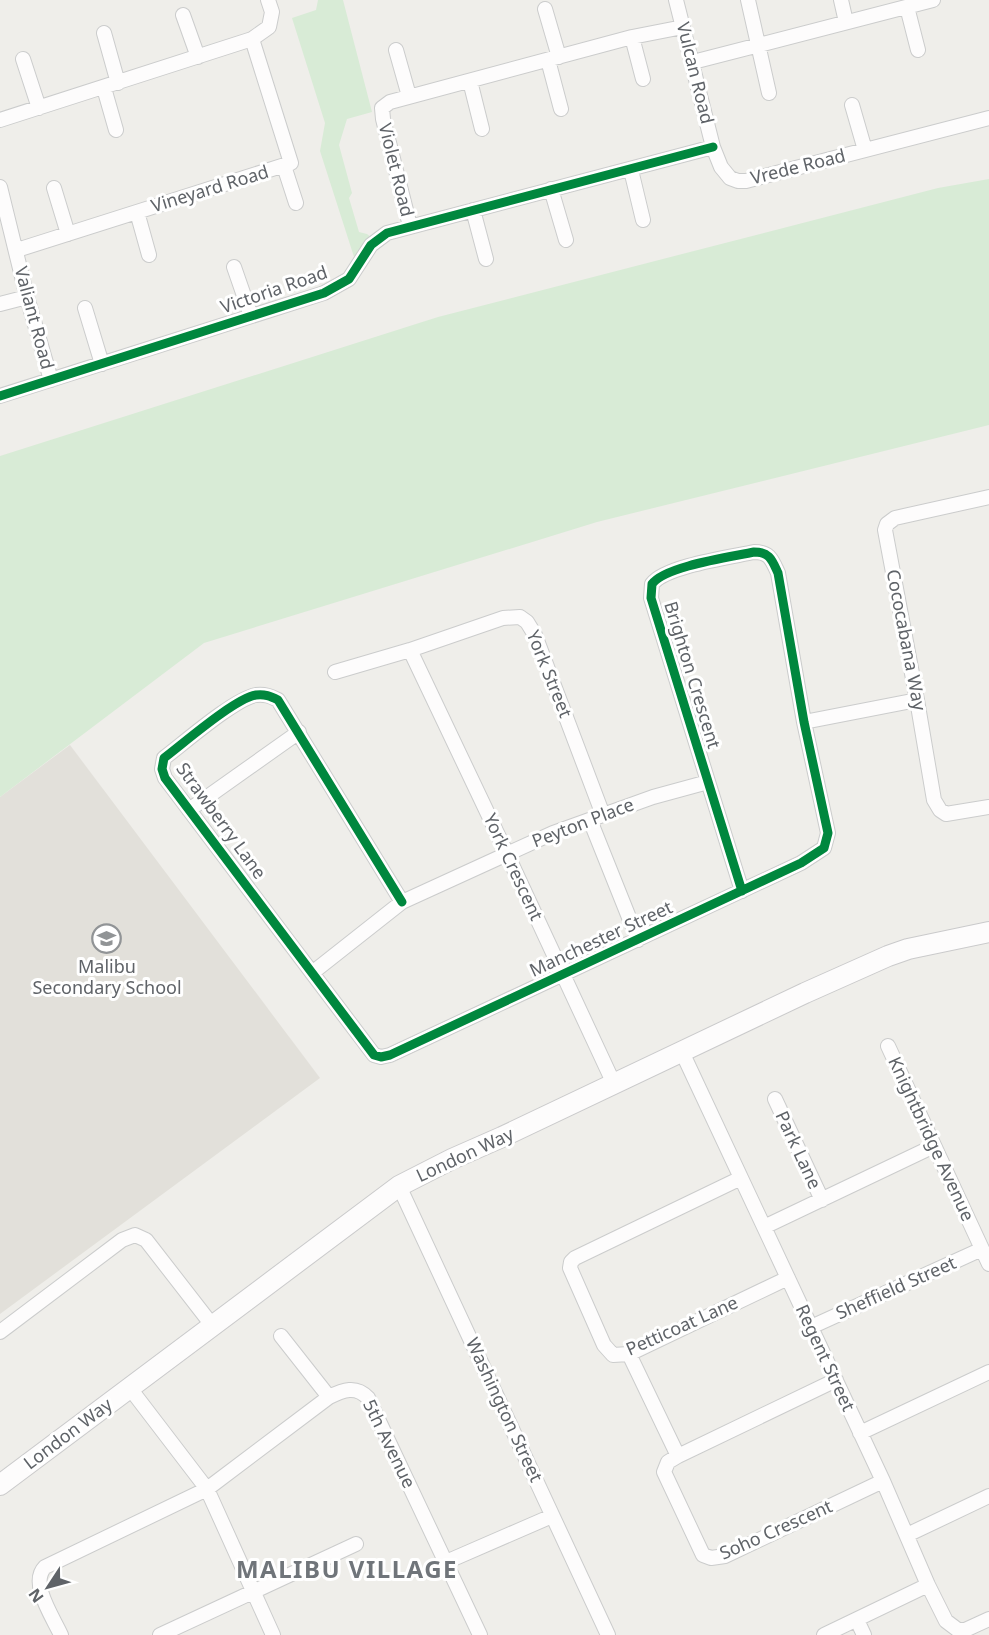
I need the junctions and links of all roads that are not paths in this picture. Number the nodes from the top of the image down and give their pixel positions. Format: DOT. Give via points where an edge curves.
graph roads {
  1 [pos="268,0"];
  2 [pos="676,0"];
  3 [pos="748,0"];
  4 [pos="841,0"];
  5 [pos="930,0"];
  6 [pos="907,7"];
  7 [pos="545,9"];
  8 [pos="183,15"];
  9 [pos="846,22"];
  10 [pos="684,27"];
  11 [pos="104,33"];
  12 [pos="632,38"];
  13 [pos="252,39"];
  14 [pos="758,46"];
  15 [pos="396,50"];
  16 [pos="918,50"];
  17 [pos="198,57"];
  18 [pos="23,58"];
  19 [pos="554,58"];
  20 [pos="693,62"];
  21 [pos="643,79"];
  22 [pos="470,81"];
  23 [pos="111,86"];
  24 [pos="769,93"];
  25 [pos="409,96"];
  26 [pos="852,105"];
  27 [pos="39,108"];
  28 [pos="561,108"];
  29 [pos="989,118"];
  30 [pos="0,120"];
  31 [pos="482,129"];
  32 [pos="116,130"];
  33 [pos="713,147"];
  34 [pos="865,150"];
  35 [pos="284,166"];
  36 [pos="631,170"];
  37 [pos="730,177"];
  38 [pos="0,187"];
  39 [pos="54,188"];
  40 [pos="551,189"];
  41 [pos="296,203"];
  42 [pos="473,210"];
  43 [pos="137,212"];
  44 [pos="643,220"];
  45 [pos="410,226"];
  46 [pos="68,234"];
  47 [pos="566,240"];
  48 [pos="17,250"];
  49 [pos="149,255"];
  50 [pos="486,259"];
  51 [pos="234,267"];
  52 [pos="27,297"];
  53 [pos="0,304"];
  54 [pos="85,308"];
  55 [pos="251,316"];
  56 [pos="102,364"];
  57 [pos="51,380"];
  58 [pos="0,396"];
  59 [pos="989,497"];
  60 [pos="410,650"];
  61 [pos="335,672"];
  62 [pos="917,700"];
  63 [pos="804,722"];
  64 [pos="299,732"];
  65 [pos="708,782"];
  66 [pos="989,807"];
  67 [pos="189,810"];
  68 [pos="597,817"];
  69 [pos="828,833"];
  70 [pos="507,854"];
  71 [pos="742,891"];
  72 [pos="402,902"];
  73 [pos="989,932"];
  74 [pos="638,940"];
  75 [pos="312,973"];
  76 [pos="563,974"];
  77 [pos="888,1046"];
  78 [pos="682,1052"];
  79 [pos="374,1055"];
  80 [pos="614,1084"];
  81 [pos="775,1099"];
  82 [pos="934,1146"];
  83 [pos="741,1178"];
  84 [pos="399,1186"];
  85 [pos="822,1200"];
  86 [pos="764,1227"];
  87 [pos="982,1249"];
  88 [pos="989,1264"];
  89 [pos="788,1278"];
  90 [pos="212,1325"];
  91 [pos="811,1327"];
  92 [pos="0,1332"];
  93 [pos="281,1336"];
  94 [pos="629,1354"];
  95 [pos="989,1372"];
  96 [pos="836,1380"];
  97 [pos="129,1388"];
  98 [pos="329,1397"];
  99 [pos="860,1433"];
  100 [pos="678,1456"];
  101 [pos="883,1481"];
  102 [pos="0,1485"];
  103 [pos="207,1490"];
  104 [pos="989,1496"];
  105 [pos="552,1516"];
  106 [pos="907,1535"];
  107 [pos="356,1544"];
  108 [pos="446,1562"];
  109 [pos="928,1585"];
  110 [pos="253,1592"];
  111 [pos="989,1619"];
  112 [pos="857,1620"];
  113 [pos="62,1635"];
  114 [pos="160,1635"];
  115 [pos="273,1635"];
  116 [pos="480,1635"];
  117 [pos="608,1635"];
  118 [pos="824,1635"];
  119 [pos="864,1635"];
  1 -- 13 [label="street" via="272,12 269,27"];
  2 -- 10 [label="street, Vulcan Road"];
  3 -- 14 [label="street"];
  4 -- 9 [label="street"];
  5 -- 6 [label="street"];
  6 -- 9 [label="street"];
  6 -- 16 [label="street"];
  7 -- 19 [label="street"];
  8 -- 17 [label="street"];
  9 -- 14 [label="street"];
  10 -- 12 [label="street, Violet Road"];
  10 -- 20 [label="street, Vulcan Road"];
  11 -- 23 [label="street"];
  12 -- 19 [label="street, Violet Road"];
  12 -- 21 [label="street"];
  13 -- 17 [label="street"];
  13 -- 35 [label="street, Vineyard Road" via="291,163"];
  14 -- 20 [label="street"];
  14 -- 24 [label="street"];
  15 -- 25 [label="street"];
  17 -- 23 [label="street"];
  18 -- 27 [label="street"];
  19 -- 22 [label="street, Violet Road"];
  19 -- 28 [label="street"];
  20 -- 33 [label="street, Vulcan Road"];
  22 -- 25 [label="street, Violet Road"];
  22 -- 31 [label="street"];
  23 -- 27 [label="street"];
  23 -- 32 [label="street"];
  25 -- 45 [label="street, Violet Road" via="382,108"];
  26 -- 34 [label="street, Vrede Road"];
  27 -- 30 [label="street"];
  29 -- 34 [label="street, Vrede Road"];
  33 -- 36 [label="street, Victoria Road"];
  33 -- 37 [label="street, Vulcan Road"];
  34 -- 37 [label="street, Vrede Road" via="746,181"];
  35 -- 41 [label="street, Vineyard Road"];
  35 -- 43 [label="street, Vineyard Road"];
  36 -- 40 [label="street, Victoria Road"];
  36 -- 44 [label="street"];
  38 -- 48 [label="street, Valiant Road"];
  39 -- 46 [label="street"];
  40 -- 42 [label="street, Victoria Road"];
  40 -- 47 [label="street"];
  42 -- 45 [label="street, Victoria Road"];
  42 -- 50 [label="street"];
  43 -- 46 [label="street, Vineyard Road"];
  43 -- 49 [label="street, Vineyard Road"];
  45 -- 55 [label="street, Victoria Road" via="387,233 371,245 355,273 339,286"];
  46 -- 48 [label="street, Vineyard Road"];
  48 -- 52 [label="street, Valiant Road"];
  51 -- 55 [label="street"];
  52 -- 53 [label="street"];
  52 -- 57 [label="street, Valiant Road"];
  54 -- 56 [label="street"];
  55 -- 56 [label="street, Victoria Road"];
  56 -- 57 [label="street, Victoria Road"];
  57 -- 58 [label="street, Victoria Road"];
  59 -- 62 [label="street, Cococabana Way" via="895,518 887,524"];
  60 -- 61 [label="street, York Street"];
  60 -- 68 [label="street, York Street" via="503,618 520,617 527,622 535,635"];
  60 -- 70 [label="street, York Crescent"];
  62 -- 63 [label="street"];
  62 -- 66 [label="street, Cococabana Way" via="936,805 946,814"];
  63 -- 65 [label="street, Brighton Crescent" via="778,573 771,557 754,552 676,569 659,577 651,584 651,598"];
  63 -- 69 [label="street, Brighton Crescent"];
  64 -- 67 [label="street"];
  64 -- 67 [label="street, Strawberry Lane" via="278,700 268,695 250,697 232,706 164,758 162,773"];
  64 -- 72 [label="street, Strawberry Lane"];
  65 -- 68 [label="street, Peyton Place"];
  65 -- 71 [label="street, Brighton Crescent"];
  67 -- 75 [label="street, Strawberry Lane"];
  68 -- 70 [label="street, Peyton Place"];
  68 -- 74 [label="street, York Street"];
  69 -- 71 [label="street, Manchester Street" via="818,854"];
  70 -- 72 [label="street, Peyton Place"];
  70 -- 76 [label="street, York Crescent"];
  71 -- 74 [label="street, Manchester Street"];
  72 -- 75 [label="street, Peyton Place"];
  73 -- 78 [label="street, London Way" via="888,956"];
  74 -- 76 [label="street, Manchester Street"];
  75 -- 79 [label="street, Strawberry Lane"];
  76 -- 79 [label="street, Manchester Street" via="390,1055"];
  76 -- 80 [label="street, York Crescent"];
  77 -- 82 [label="street, Knightbridge Avenue"];
  78 -- 80 [label="street, London Way"];
  78 -- 83 [label="street, Regent Street"];
  80 -- 84 [label="street, London Way"];
  81 -- 85 [label="street, Park Lane"];
  82 -- 85 [label="street"];
  82 -- 87 [label="street, Knightbridge Avenue"];
  83 -- 86 [label="street, Regent Street"];
  83 -- 94 [label="street, Petticoat Lane" via="571,1262 570,1268 604,1346 613,1355"];
  84 -- 90 [label="street, London Way"];
  84 -- 105 [label="street, Washington Street"];
  85 -- 86 [label="street"];
  86 -- 89 [label="street, Regent Street"];
  87 -- 88 [label="street, Knightbridge Avenue"];
  87 -- 91 [label="street, Sheffield Street"];
  89 -- 91 [label="street, Regent Street"];
  89 -- 94 [label="street, Petticoat Lane"];
  90 -- 92 [label="street" via="146,1240 135,1235 122,1240"];
  90 -- 97 [label="street, London Way"];
  91 -- 96 [label="street, Regent Street"];
  93 -- 98 [label="street"];
  94 -- 100 [label="street"];
  95 -- 99 [label="street"];
  96 -- 99 [label="street, Regent Street"];
  96 -- 100 [label="street"];
  97 -- 102 [label="street, London Way"];
  97 -- 103 [label="street"];
  98 -- 103 [label="street, 5th Avenue"];
  98 -- 108 [label="street, 5th Avenue" via="350,1390 362,1392 368,1398"];
  99 -- 101 [label="street, Regent Street"];
  100 -- 101 [label="street, Soho Crescent" via="668,1462 664,1472 703,1555 711,1558 725,1556"];
  101 -- 106 [label="street, Regent Street"];
  103 -- 110 [label="street"];
  103 -- 113 [label="street, 5th Avenue" via="42,1570 38,1587"];
  104 -- 106 [label="street"];
  105 -- 108 [label="street"];
  105 -- 117 [label="street, Washington Street"];
  106 -- 109 [label="street, Regent Street"];
  107 -- 110 [label="street"];
  108 -- 116 [label="street, 5th Avenue"];
  109 -- 111 [label="street, Regent Street" via="952,1626 965,1630"];
  109 -- 112 [label="street"];
  110 -- 114 [label="street"];
  110 -- 115 [label="street"];
  112 -- 118 [label="street"];
  112 -- 119 [label="street"];
}
